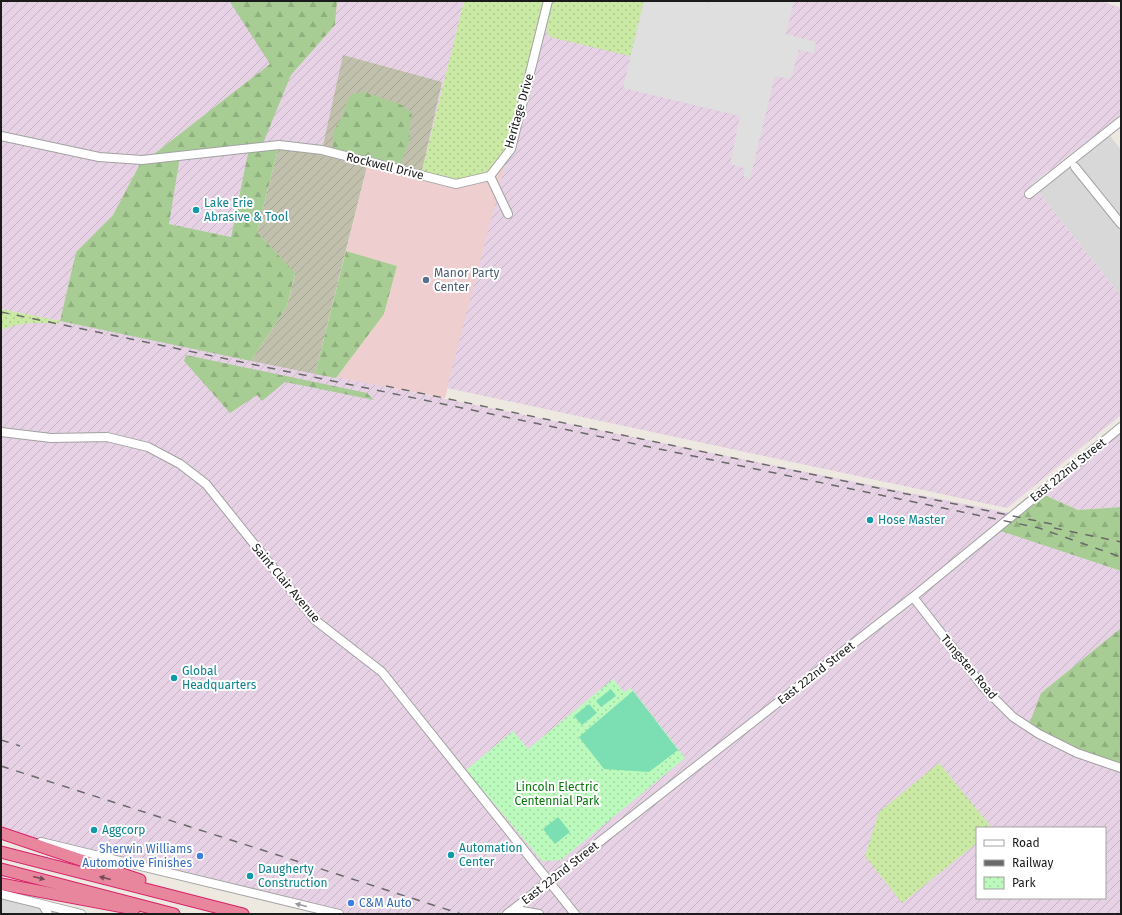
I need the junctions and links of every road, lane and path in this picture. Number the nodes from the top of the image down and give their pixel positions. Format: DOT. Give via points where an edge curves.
graph roads {
  1 [pos="548,1"];
  2 [pos="1121,121"];
  3 [pos="1,136"];
  4 [pos="1075,167"];
  5 [pos="490,176"];
  6 [pos="1030,194"];
  7 [pos="508,214"];
  8 [pos="1121,224"];
  9 [pos="1121,427"];
  10 [pos="1,432"];
  11 [pos="913,597"];
  12 [pos="1121,768"];
  13 [pos="1,833"];
  14 [pos="1,852"];
  15 [pos="1,869"];
  16 [pos="549,882"];
  17 [pos="1,884"];
  18 [pos="1,894"];
  19 [pos="197,901"];
  20 [pos="43,905"];
  21 [pos="60,912"];
  22 [pos="508,913"];
  23 [pos="48,914"];
  24 [pos="81,914"];
  25 [pos="166,914"];
  26 [pos="174,914"];
  27 [pos="243,914"];
  28 [pos="339,914"];
  29 [pos="539,914"];
  30 [pos="575,914"];
  1 -- 5 [label="street, Heritage Drive" via="511,149"];
  2 -- 6 [label="street"];
  3 -- 5 [label="street, Rockwell Drive" via="99,157 142,160 279,145 322,150 456,184"];
  4 -- 8 [label="street"];
  5 -- 7 [label="street"];
  9 -- 11 [label="street, East 222nd Street"];
  10 -- 16 [label="street, Saint Clair Avenue" via="51,438 106,437 148,447 180,464 206,484 315,620 382,672"];
  11 -- 12 [label="street, Tungsten Road" via="984,688 1013,717 1039,734 1077,753"];
  11 -- 16 [label="street, East 222nd Street"];
  13 -- 19 [label="highway"];
  28 -- 13 [label="street, one-way"];
  19 -- 14 [label="highway, one-way"];
  15 -- 26 [label="highway, one-way"];
  16 -- 22 [label="street, East 222nd Street"];
  16 -- 30 [label="street, Saint Clair Avenue"];
  17 -- 25 [label="highway" via="121,908"];
  18 -- 20 [label="street"];
  19 -- 27 [label="highway"];
  20 -- 21 [label="street"];
  20 -- 23 [label="street"];
  21 -- 24 [label="street"];
  22 -- 29 [label="street" via="522,911"];
}
